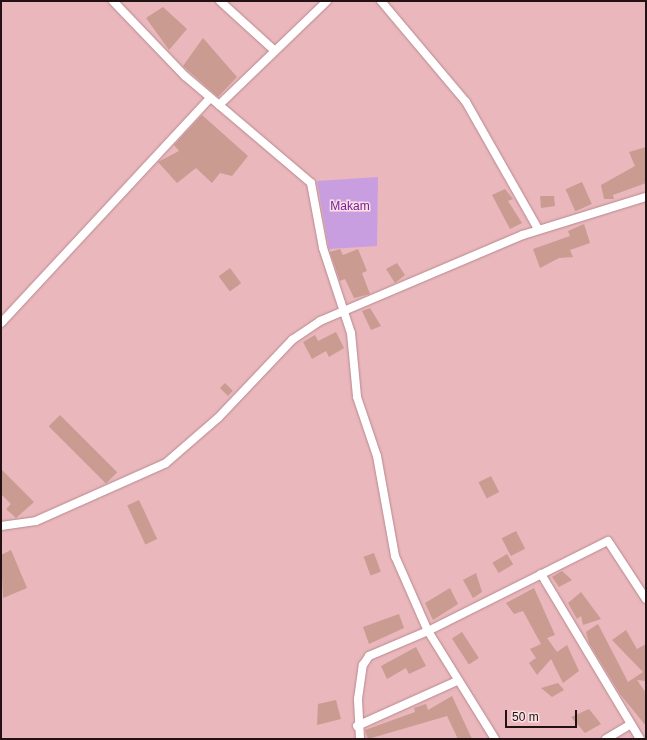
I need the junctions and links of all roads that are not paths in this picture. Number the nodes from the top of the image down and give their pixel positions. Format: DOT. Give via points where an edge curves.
graph roads {
  1 [pos="113,1"];
  2 [pos="220,1"];
  3 [pos="327,1"];
  4 [pos="381,1"];
  5 [pos="274,51"];
  6 [pos="210,98"];
  7 [pos="219,105"];
  8 [pos="646,197"];
  9 [pos="538,229"];
  10 [pos="345,308"];
  11 [pos="1,323"];
  12 [pos="1,526"];
  13 [pos="542,574"];
  14 [pos="646,599"];
  15 [pos="428,631"];
  16 [pos="457,681"];
  17 [pos="631,724"];
  18 [pos="357,726"];
  19 [pos="360,739"];
  20 [pos="495,739"];
  21 [pos="606,739"];
  22 [pos="640,739"];
  1 -- 6 [label="street" via="161,54"];
  2 -- 5 [label="street"];
  3 -- 5 [label="street"];
  4 -- 9 [label="street" via="466,102"];
  5 -- 7 [label="street"];
  6 -- 7 [label="street"];
  6 -- 11 [label="street"];
  7 -- 10 [label="street" via="311,183 323,248"];
  8 -- 9 [label="street"];
  9 -- 10 [label="street"];
  10 -- 12 [label="street" via="292,340 218,418 166,463 36,521"];
  10 -- 15 [label="street" via="353,346 357,397 377,456 395,556"];
  13 -- 14 [label="street" via="608,540"];
  13 -- 15 [label="street"];
  13 -- 17 [label="street"];
  15 -- 16 [label="street"];
  15 -- 18 [label="street" via="365,661"];
  16 -- 18 [label="street"];
  16 -- 20 [label="street"];
  17 -- 21 [label="street"];
  17 -- 22 [label="street"];
  18 -- 19 [label="street"];
}
